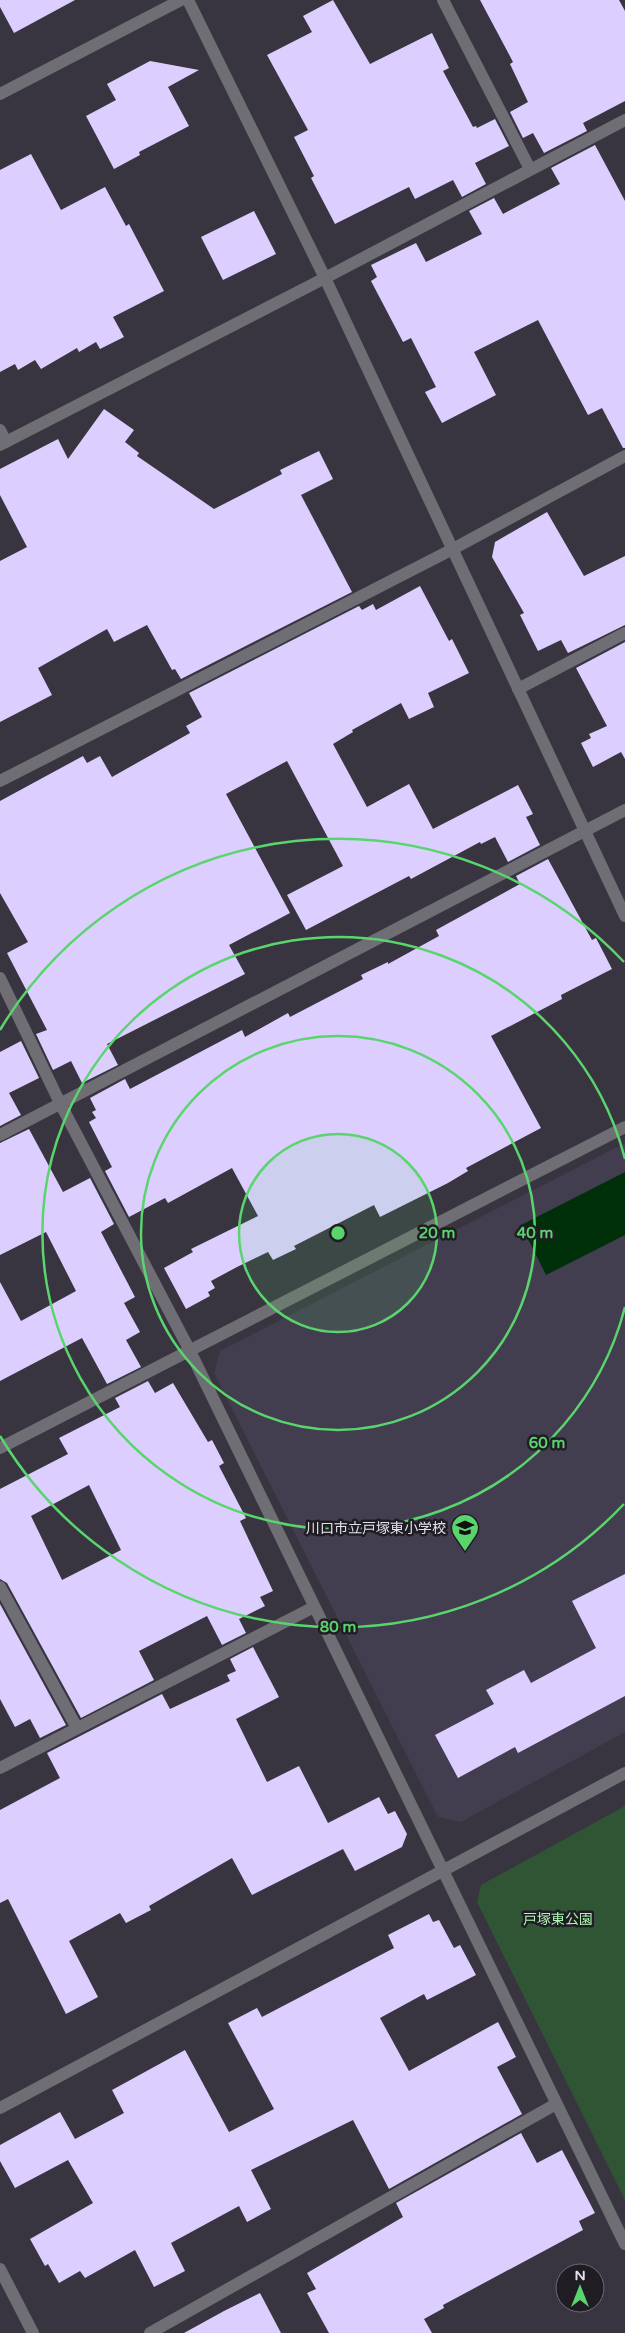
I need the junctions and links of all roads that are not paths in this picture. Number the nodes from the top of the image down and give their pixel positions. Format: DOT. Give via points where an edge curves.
graph roads {
  1 [pos="181,0"];
  2 [pos="188,0"];
  3 [pos="443,0"];
  4 [pos="0,94"];
  5 [pos="625,120"];
  6 [pos="530,170"];
  7 [pos="325,278"];
  8 [pos="0,430"];
  9 [pos="3,443"];
  10 [pos="625,456"];
  11 [pos="451,550"];
  12 [pos="625,633"];
  13 [pos="518,689"];
  14 [pos="0,781"];
  15 [pos="625,810"];
  16 [pos="585,831"];
  17 [pos="625,916"];
  18 [pos="0,978"];
  19 [pos="60,1102"];
  20 [pos="625,1127"];
  21 [pos="0,1135"];
  22 [pos="189,1349"];
  23 [pos="0,1448"];
  24 [pos="0,1587"];
  25 [pos="314,1607"];
  26 [pos="77,1728"];
  27 [pos="0,1768"];
  28 [pos="625,1773"];
  29 [pos="442,1871"];
  30 [pos="556,2104"];
  31 [pos="0,2108"];
  32 [pos="625,2244"];
  33 [pos="0,2269"];
  34 [pos="33,2333"];
  35 [pos="150,2333"];
  1 -- 4 [label="street"];
  2 -- 7 [label="street"];
  3 -- 6 [label="street"];
  5 -- 6 [label="street"];
  6 -- 7 [label="street"];
  7 -- 9 [label="street"];
  7 -- 11 [label="street"];
  8 -- 9 [label="street"];
  10 -- 11 [label="street"];
  11 -- 13 [label="street"];
  11 -- 14 [label="street"];
  12 -- 13 [label="street"];
  13 -- 16 [label="street"];
  15 -- 16 [label="street"];
  16 -- 17 [label="street"];
  16 -- 19 [label="street"];
  18 -- 19 [label="street"];
  19 -- 21 [label="street"];
  19 -- 22 [label="street"];
  20 -- 22 [label="street"];
  22 -- 23 [label="street"];
  22 -- 25 [label="street"];
  24 -- 26 [label="street"];
  25 -- 26 [label="street"];
  25 -- 29 [label="street"];
  26 -- 27 [label="street"];
  28 -- 29 [label="street"];
  29 -- 30 [label="street"];
  29 -- 31 [label="street"];
  30 -- 32 [label="street"];
  30 -- 35 [label="street"];
  33 -- 34 [label="street"];
}
